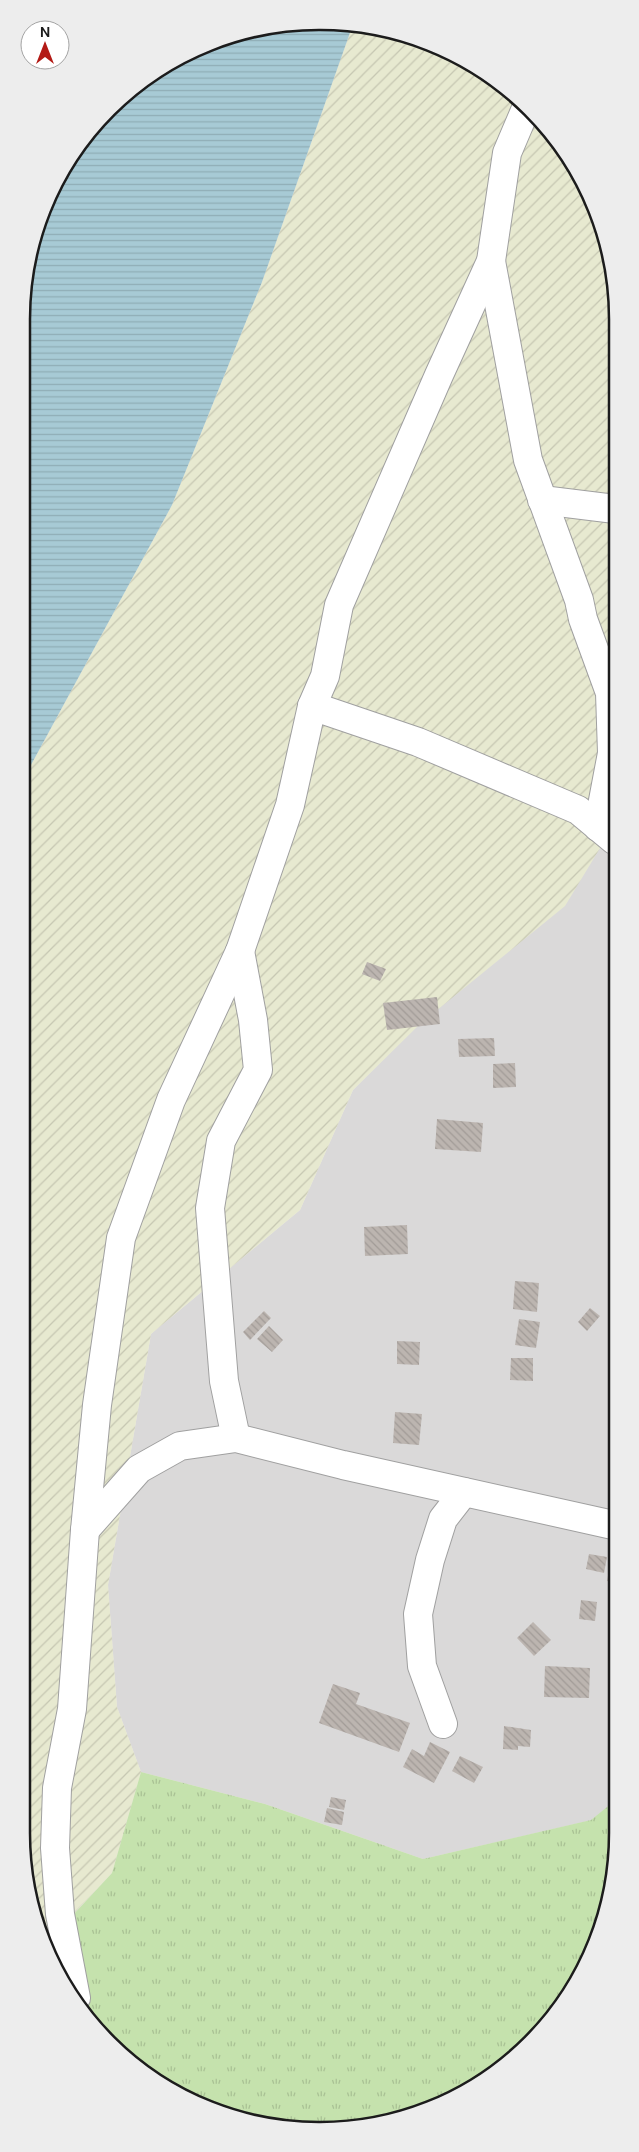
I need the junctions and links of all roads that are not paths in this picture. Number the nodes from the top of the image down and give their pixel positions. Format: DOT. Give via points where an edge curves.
graph roads {
  1 [pos="523,114"];
  2 [pos="491,261"];
  3 [pos="542,500"];
  4 [pos="609,508"];
  5 [pos="609,690"];
  6 [pos="312,706"];
  7 [pos="609,792"];
  8 [pos="606,833"];
  9 [pos="240,951"];
  10 [pos="236,1438"];
  11 [pos="464,1492"];
  12 [pos="609,1524"];
  13 [pos="85,1530"];
  14 [pos="443,1724"];
  15 [pos="73,1984"];
  1 -- 2 [label="street" via="507,153"];
  2 -- 3 [label="street" via="528,460"];
  2 -- 6 [label="street" via="339,605 325,676"];
  3 -- 4 [label="street"];
  3 -- 5 [label="street"];
  6 -- 8 [label="street" via="418,742 578,810"];
  6 -- 9 [label="street" via="290,805"];
  7 -- 8 [label="street"];
  9 -- 10 [label="street" via="253,1020 258,1070 221,1141 210,1208 224,1381"];
  9 -- 13 [label="street" via="171,1100 121,1238 97,1405"];
  10 -- 11 [label="street"];
  10 -- 13 [label="street" via="180,1446 139,1469"];
  11 -- 12 [label="street"];
  11 -- 14 [label="street" via="443,1519 418,1614 422,1666"];
  13 -- 15 [label="street" via="72,1709 57,1788 55,1848 60,1914"];
}
